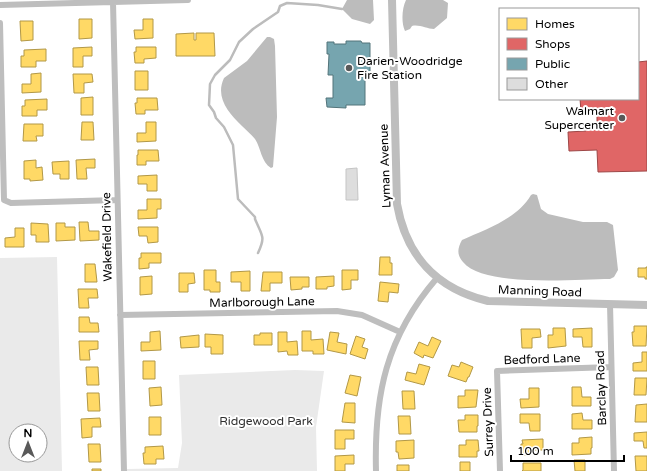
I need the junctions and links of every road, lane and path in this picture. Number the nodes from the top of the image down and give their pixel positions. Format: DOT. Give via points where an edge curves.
graph roads {
  1 [pos="188,0"];
  2 [pos="392,0"];
  3 [pos="113,2"];
  4 [pos="0,5"];
  5 [pos="0,23"];
  6 [pos="117,200"];
  7 [pos="437,278"];
  8 [pos="610,304"];
  9 [pos="647,305"];
  10 [pos="120,316"];
  11 [pos="400,332"];
  12 [pos="612,368"];
  13 [pos="497,372"];
  14 [pos="124,471"];
  15 [pos="376,471"];
  16 [pos="500,471"];
  17 [pos="614,471"];
  1 -- 3 [label="street"];
  2 -- 7 [label="street, Lyman Avenue" via="397,204 406,237 428,271"];
  3 -- 4 [label="street"];
  3 -- 6 [label="street, Wakefield Drive"];
  5 -- 6 [label="street" via="4,200 11,203"];
  6 -- 10 [label="street, Wakefield Drive"];
  7 -- 8 [label="street, Manning Road" via="464,294 488,301"];
  7 -- 11 [label="street" via="421,297"];
  8 -- 9 [label="street, Manning Road"];
  8 -- 12 [label="street, Barclay Road"];
  10 -- 11 [label="street, Marlborough Lane" via="338,311 362,315"];
  10 -- 14 [label="street, Wakefield Drive"];
  11 -- 15 [label="street" via="386,370 379,401"];
  12 -- 13 [label="street, Bedford Lane"];
  12 -- 17 [label="street, Barclay Road"];
  13 -- 16 [label="street, Surrey Drive"];
}
